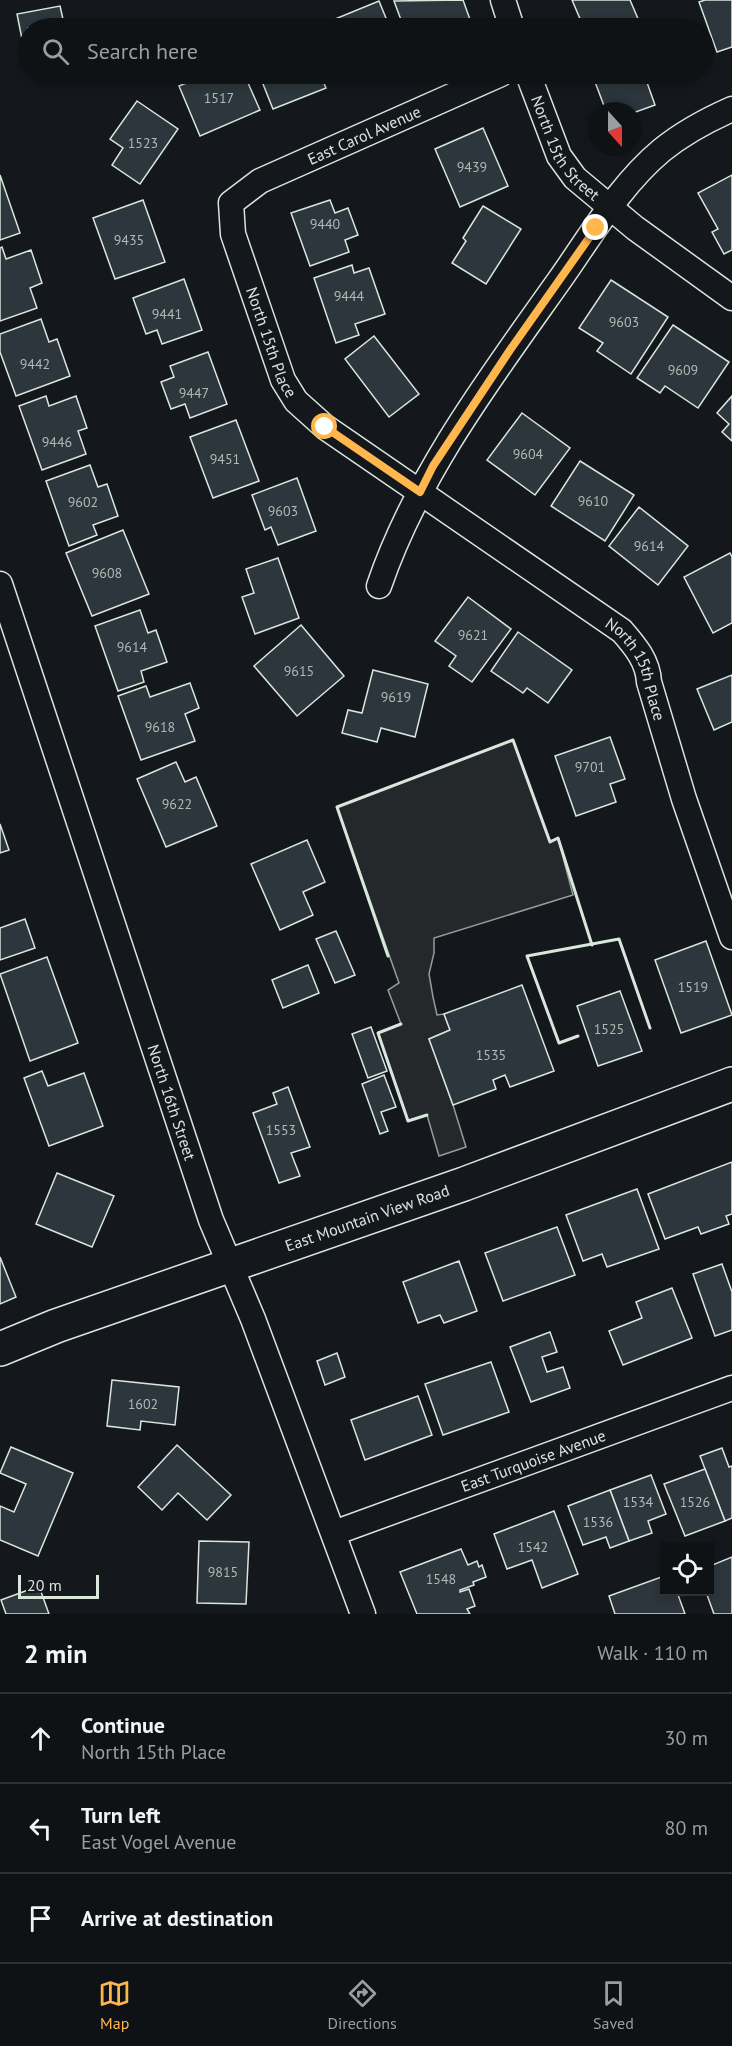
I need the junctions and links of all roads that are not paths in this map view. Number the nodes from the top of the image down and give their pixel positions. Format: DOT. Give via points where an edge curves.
graph roads {
  1 [pos="503,0"];
  2 [pos="509,18"];
  3 [pos="478,84"];
  4 [pos="532,84"];
  5 [pos="732,109"];
  6 [pos="231,203"];
  7 [pos="611,207"];
  8 [pos="732,298"];
  9 [pos="420,492"];
  10 [pos="0,584"];
  11 [pos="379,586"];
  12 [pos="732,937"];
  13 [pos="732,1084"];
  14 [pos="231,1266"];
  15 [pos="0,1349"];
  16 [pos="732,1388"];
  17 [pos="334,1533"];
  18 [pos="363,1614"];
  1 -- 2 [label="street"];
  3 -- 6 [label="street, East Carol Avenue" via="260,181"];
  4 -- 7 [label="street, North 15th Street" via="559,156 575,178"];
  5 -- 7 [label="street" via="689,130 662,151 630,181"];
  6 -- 9 [label="street, North 15th Place" via="233,234 283,380 296,401 325,427"];
  7 -- 8 [label="street, North 15th Street"];
  7 -- 9 [label="street" via="510,350"];
  9 -- 11 [label="street"];
  9 -- 12 [label="street, North 15th Place" via="622,631 639,651"];
  10 -- 14 [label="street, North 16th Street" via="208,1209"];
  13 -- 14 [label="street, East Mountain View Road"];
  14 -- 15 [label="street, East Mountain View Road"];
  14 -- 17 [label="street, North 16th Street"];
  16 -- 17 [label="street, East Turquoise Avenue"];
  17 -- 18 [label="street, North 16th Street"];
}
